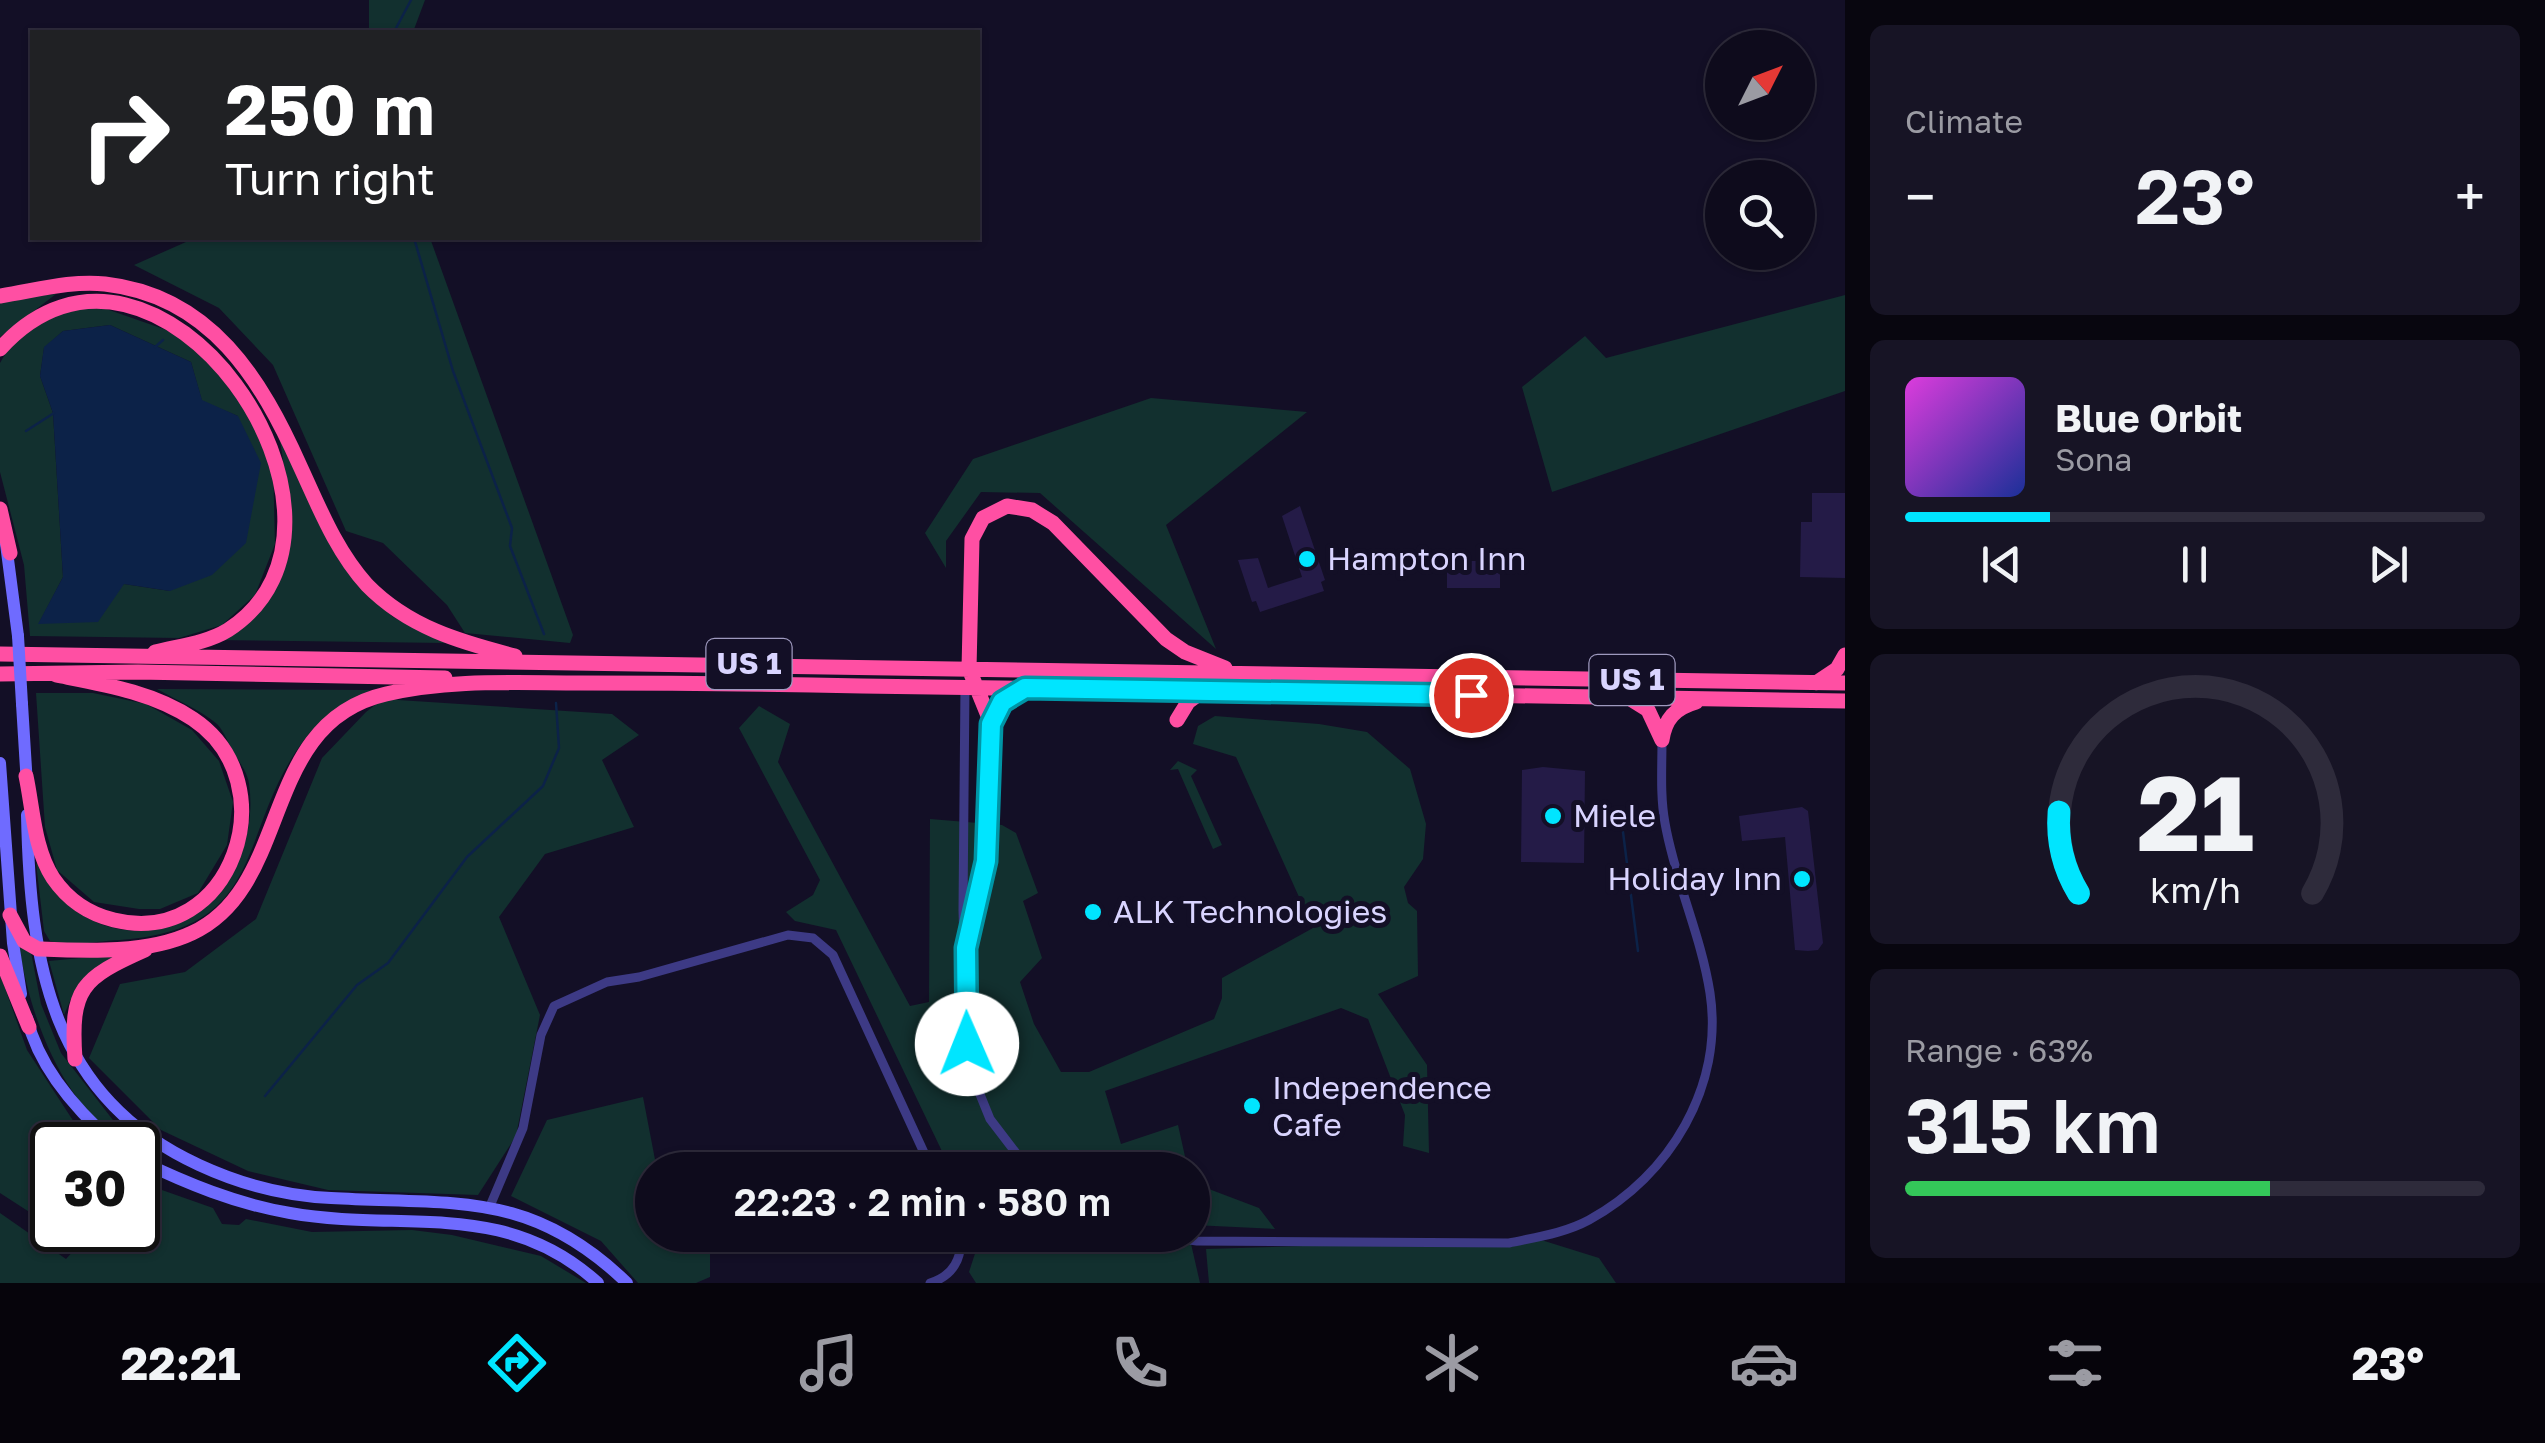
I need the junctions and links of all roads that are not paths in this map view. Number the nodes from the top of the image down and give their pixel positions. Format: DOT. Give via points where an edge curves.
graph roads {
  1 [pos="0,296"];
  2 [pos="0,349"];
  3 [pos="0,508"];
  4 [pos="0,528"];
  5 [pos="10,554"];
  6 [pos="0,654"];
  7 [pos="1845,655"];
  8 [pos="136,656"];
  9 [pos="529,660"];
  10 [pos="969,668"];
  11 [pos="1233,671"];
  12 [pos="0,674"];
  13 [pos="56,675"];
  14 [pos="478,683"];
  15 [pos="1816,683"];
  16 [pos="1845,684"];
  17 [pos="972,687"];
  18 [pos="1025,688"];
  19 [pos="1153,690"];
  20 [pos="1203,691"];
  21 [pos="1624,697"];
  22 [pos="1709,698"];
  23 [pos="1845,703"];
  24 [pos="991,724"];
  25 [pos="1662,740"];
  26 [pos="0,763"];
  27 [pos="26,776"];
  28 [pos="10,915"];
  29 [pos="156,944"];
  30 [pos="966,948"];
  31 [pos="38,949"];
  32 [pos="0,956"];
  33 [pos="29,1027"];
  34 [pos="75,1058"];
  35 [pos="93,1122"];
  36 [pos="924,1152"];
  37 [pos="1015,1152"];
  38 [pos="160,1169"];
  39 [pos="490,1206"];
  40 [pos="1210,1241"];
  41 [pos="960,1252"];
  42 [pos="598,1283"];
  43 [pos="626,1283"];
  44 [pos="930,1283"];
  1 -- 9 [label="highway" via="105,284 138,290 194,318 258,381 330,530 368,586 424,628"];
  2 -- 8 [label="highway" via="46,311 74,302 134,308 195,341 244,392 262,424 276,460 282,523 274,574 260,601 224,632"];
  3 -- 5 [label="highway"];
  4 -- 5 [label="street"];
  5 -- 27 [label="street, bridge"];
  6 -- 8 [label="highway, US 1"];
  7 -- 15 [label="highway"];
  8 -- 9 [label="highway, US 1"];
  9 -- 10 [label="highway, US 1"];
  10 -- 11 [label="highway, US 1"];
  10 -- 11 [label="highway" via="972,540 984,518 1007,506 1053,523 1166,639"];
  10 -- 17 [label="highway"];
  11 -- 15 [label="highway, US 1"];
  12 -- 13 [label="highway, US 1"];
  13 -- 14 [label="highway, US 1" via="409,676"];
  13 -- 27 [label="highway" via="164,704 216,740 233,766 242,800 236,854 221,880 178,916 127,923 97,916 68,897 52,876"];
  14 -- 17 [label="highway, US 1"];
  14 -- 29 [label="highway" via="381,695 332,720 306,748 233,900 192,933"];
  15 -- 16 [label="highway, US 1"];
  17 -- 18 [label="highway, US 1"];
  17 -- 24 [label="highway"];
  17 -- 30 [label="street"];
  18 -- 19 [label="highway, US 1"];
  18 -- 24 [label="highway" via="1002,702"];
  19 -- 20 [label="highway, US 1"];
  19 -- 20 [label="highway" via="1177,720"];
  20 -- 21 [label="highway, US 1"];
  21 -- 22 [label="highway, US 1"];
  21 -- 25 [label="highway" via="1648,710"];
  22 -- 23 [label="highway, US 1"];
  22 -- 25 [label="highway" via="1673,712"];
  24 -- 30 [label="street" via="986,861"];
  25 -- 40 [label="street" via="1665,826 1701,952 1712,1018 1710,1051 1690,1116 1647,1177 1588,1220 1509,1242"];
  26 -- 28 [label="street"];
  27 -- 31 [label="street"];
  28 -- 31 [label="highway" via="24,941"];
  28 -- 33 [label="street"];
  29 -- 31 [label="highway"];
  29 -- 34 [label="highway" via="87,983 72,1017"];
  30 -- 37 [label="street" via="967,1044 977,1088"];
  31 -- 34 [label="street" via="46,990"];
  32 -- 33 [label="highway"];
  33 -- 35 [label="street" via="68,1096"];
  34 -- 39 [label="street" via="144,1135 231,1180 328,1198"];
  36 -- 39 [label="street" via="833,955 812,938 788,935 607,982 554,1006 541,1035 523,1128"];
  38 -- 42 [label="street" via="244,1203 292,1214 487,1226 548,1248"];
  39 -- 43 [label="street" via="582,1245"];
  41 -- 44 [label="street" via="954,1268"];
}
